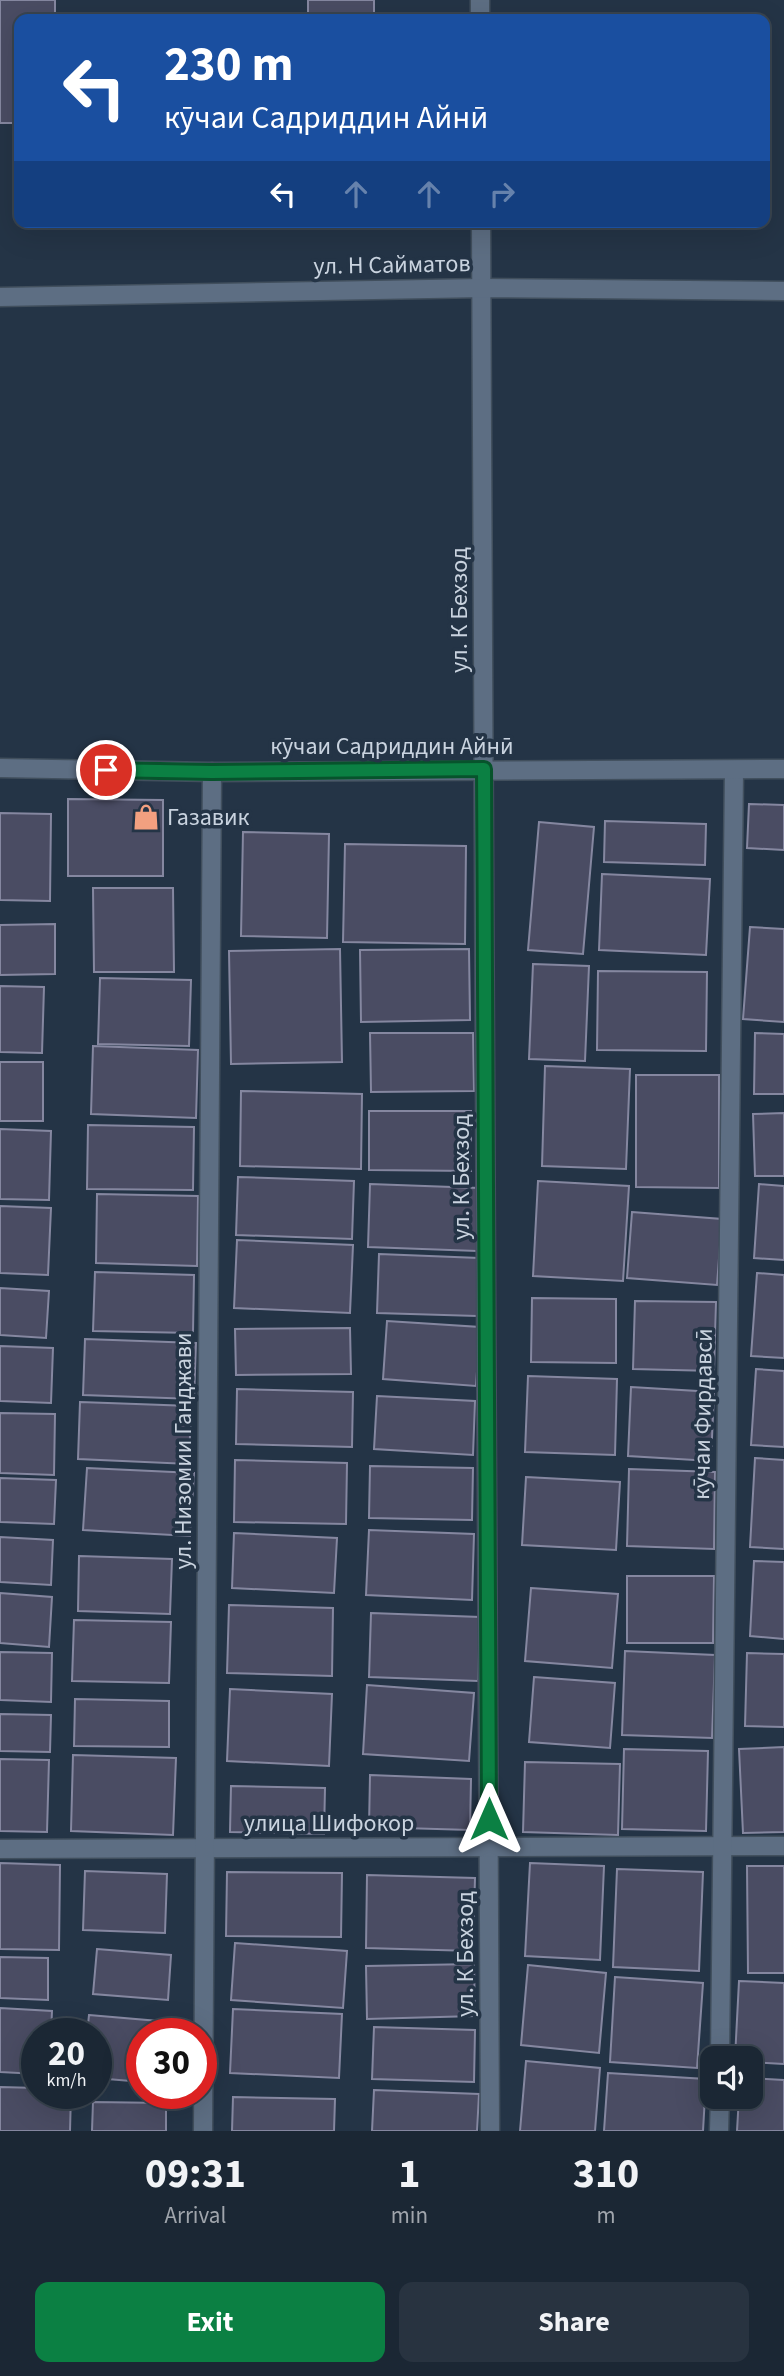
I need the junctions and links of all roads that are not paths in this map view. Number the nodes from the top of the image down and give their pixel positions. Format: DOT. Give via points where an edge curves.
graph roads {
  1 [pos="481,228"];
  2 [pos="482,288"];
  3 [pos="784,291"];
  4 [pos="0,297"];
  5 [pos="0,768"];
  6 [pos="484,769"];
  7 [pos="784,769"];
  8 [pos="734,770"];
  9 [pos="212,772"];
  10 [pos="784,1846"];
  11 [pos="489,1847"];
  12 [pos="723,1847"];
  13 [pos="204,1848"];
  14 [pos="0,1849"];
  15 [pos="720,2046"];
  16 [pos="720,2109"];
  17 [pos="203,2131"];
  18 [pos="490,2131"];
  19 [pos="719,2131"];
  1 -- 2 [label="street, ул. К Бехзод"];
  2 -- 3 [label="street, ул. Н Сайматов"];
  2 -- 4 [label="street, ул. Н Сайматов"];
  2 -- 6 [label="street, ул. К Бехзод"];
  5 -- 9 [label="street, кӯчаи Садриддин Айнӣ"];
  6 -- 8 [label="street, кӯчаи Садриддин Айнӣ"];
  6 -- 9 [label="street, кӯчаи Садриддин Айнӣ"];
  6 -- 11 [label="street, ул. К Бехзод"];
  7 -- 8 [label="street, кӯчаи Садриддин Айнӣ"];
  8 -- 12 [label="street, кӯчаи Фирдавсӣ"];
  9 -- 13 [label="street, ул. Низомии Ганджави"];
  10 -- 12 [label="street, улица Шифокор"];
  11 -- 12 [label="street, улица Шифокор"];
  11 -- 13 [label="street, улица Шифокор"];
  11 -- 18 [label="street, ул. К Бехзод"];
  12 -- 15 [label="street, кӯчаи Фирдавсӣ"];
  13 -- 14 [label="street, улица Шифокор"];
  13 -- 17 [label="street, ул. Низомии Ганджави"];
  16 -- 19 [label="street"];
}
